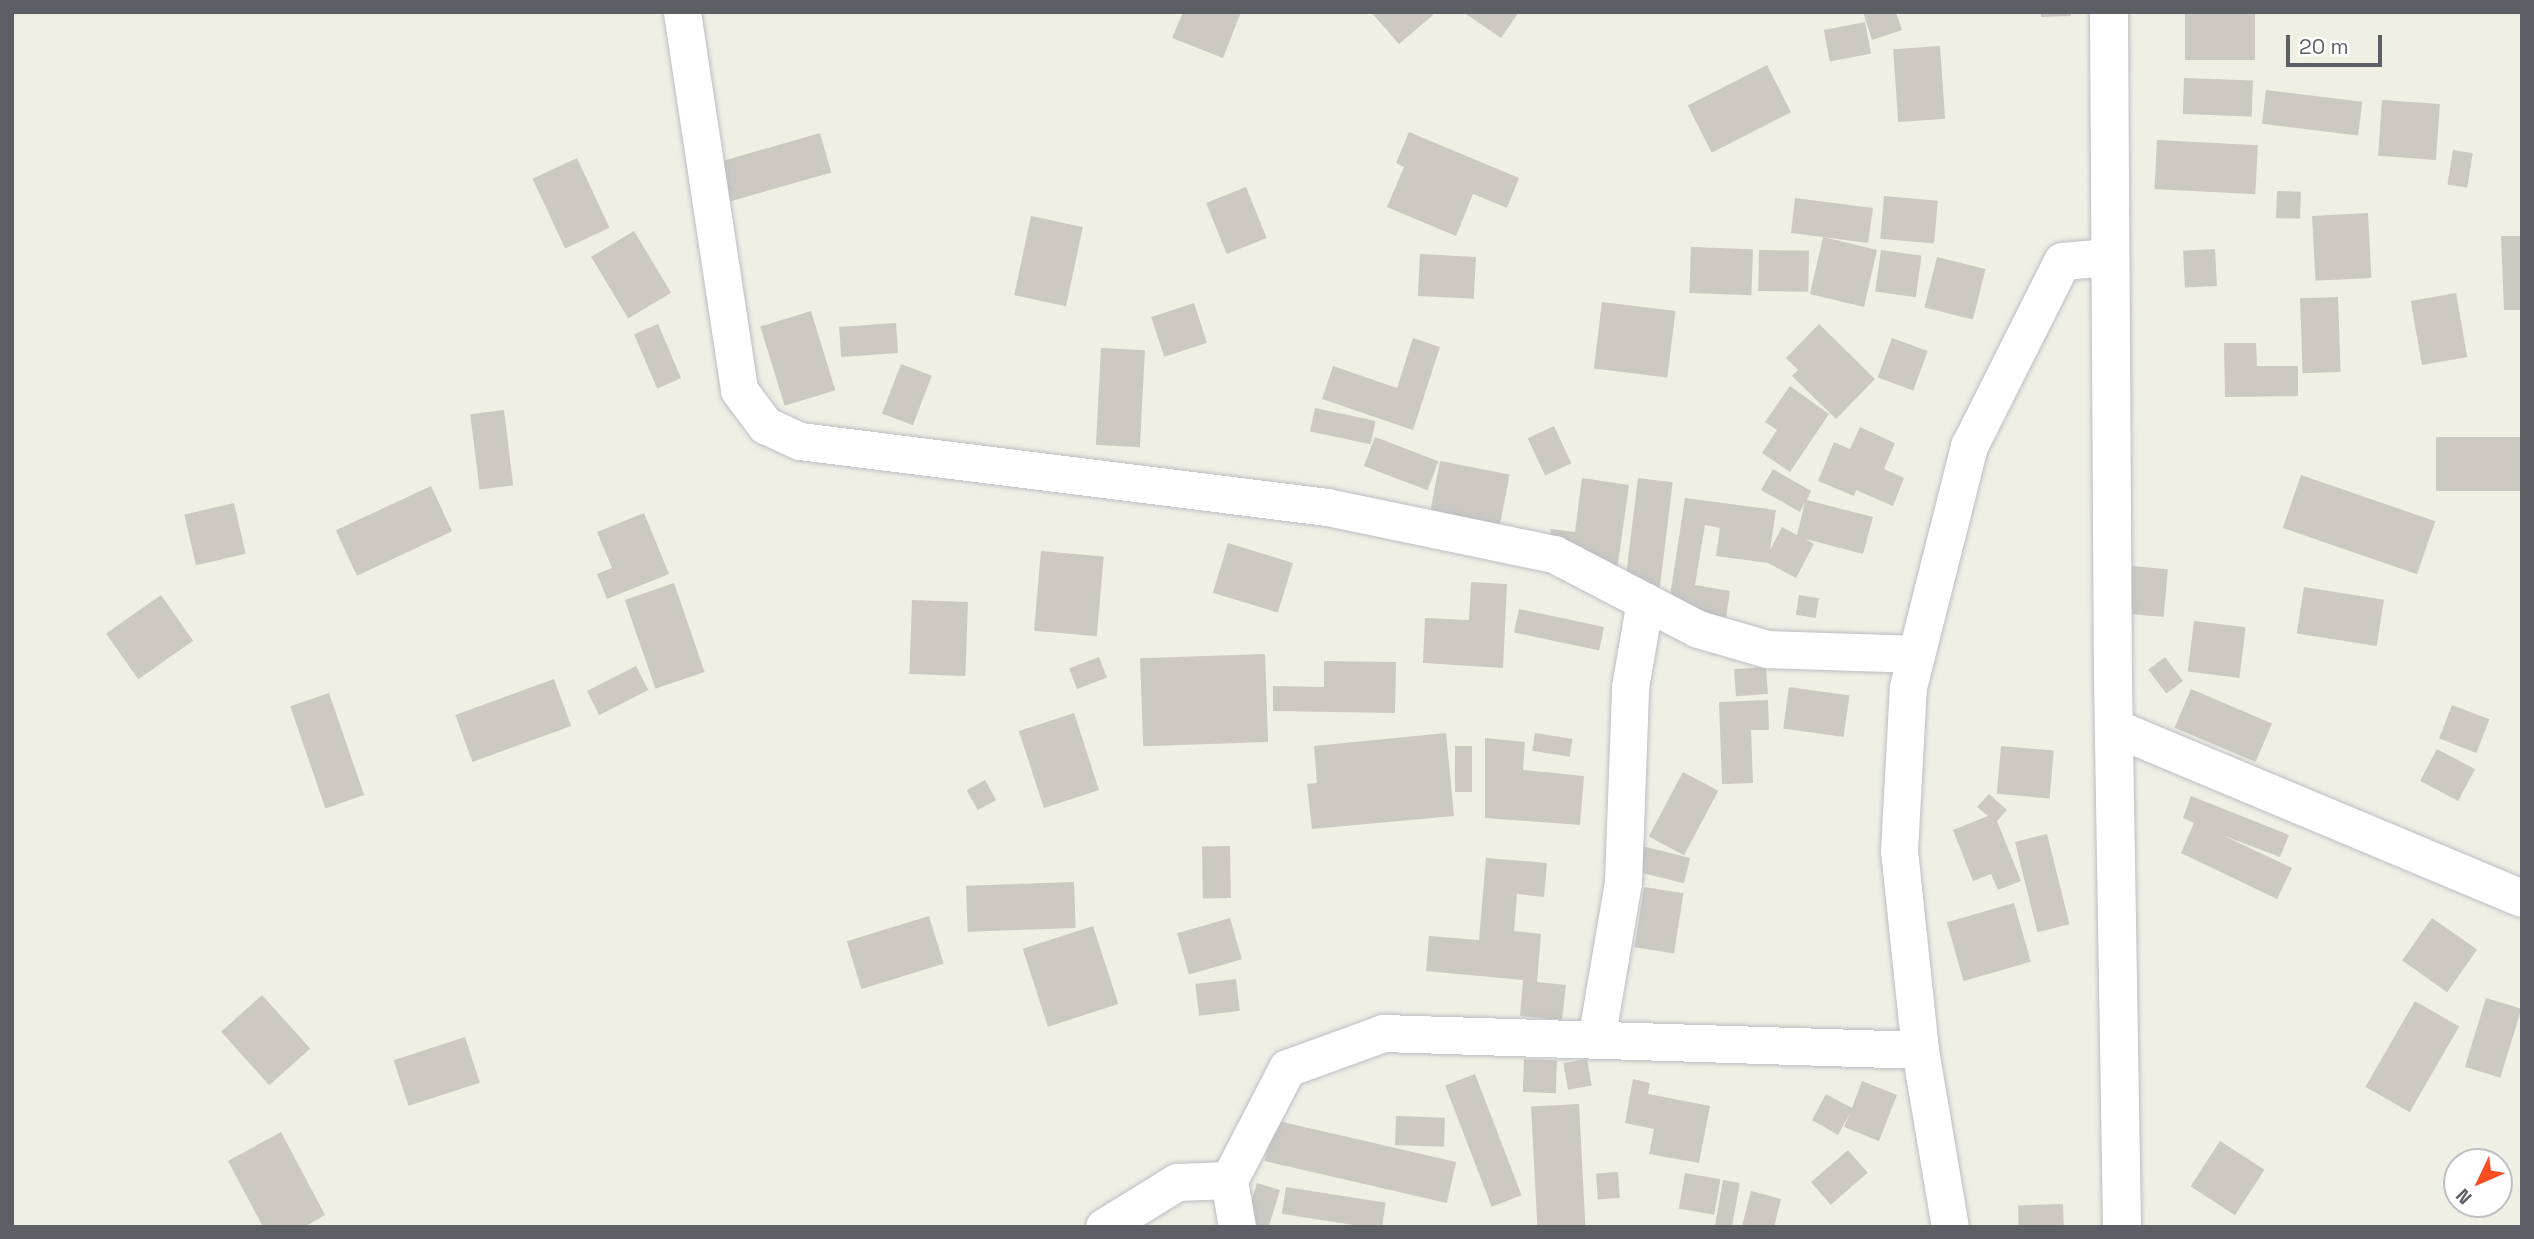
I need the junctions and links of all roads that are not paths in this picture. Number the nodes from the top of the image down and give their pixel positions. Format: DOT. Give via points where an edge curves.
graph roads {
  1 [pos="682,12"];
  2 [pos="2109,12"];
  3 [pos="2110,257"];
  4 [pos="1645,601"];
  5 [pos="1916,654"];
  6 [pos="2113,727"];
  7 [pos="2522,898"];
  8 [pos="1596,1040"];
  9 [pos="1920,1050"];
  10 [pos="1229,1180"];
  11 [pos="1104,1227"];
  12 [pos="1237,1227"];
  13 [pos="1950,1227"];
  14 [pos="2122,1227"];
  1 -- 4 [label="street" via="739,390 765,425 800,441 1340,510 1554,554"];
  2 -- 3 [label="street"];
  3 -- 5 [label="street" via="2063,261 1969,446"];
  3 -- 6 [label="street"];
  4 -- 5 [label="street" via="1698,629 1767,649"];
  4 -- 8 [label="street" via="1630,687 1623,881"];
  5 -- 9 [label="street" via="1908,688 1899,851"];
  6 -- 7 [label="street"];
  6 -- 14 [label="street"];
  8 -- 9 [label="street"];
  8 -- 10 [label="street" via="1384,1033 1287,1068"];
  9 -- 13 [label="street"];
  10 -- 11 [label="street" via="1177,1182"];
  10 -- 12 [label="street"];
}
